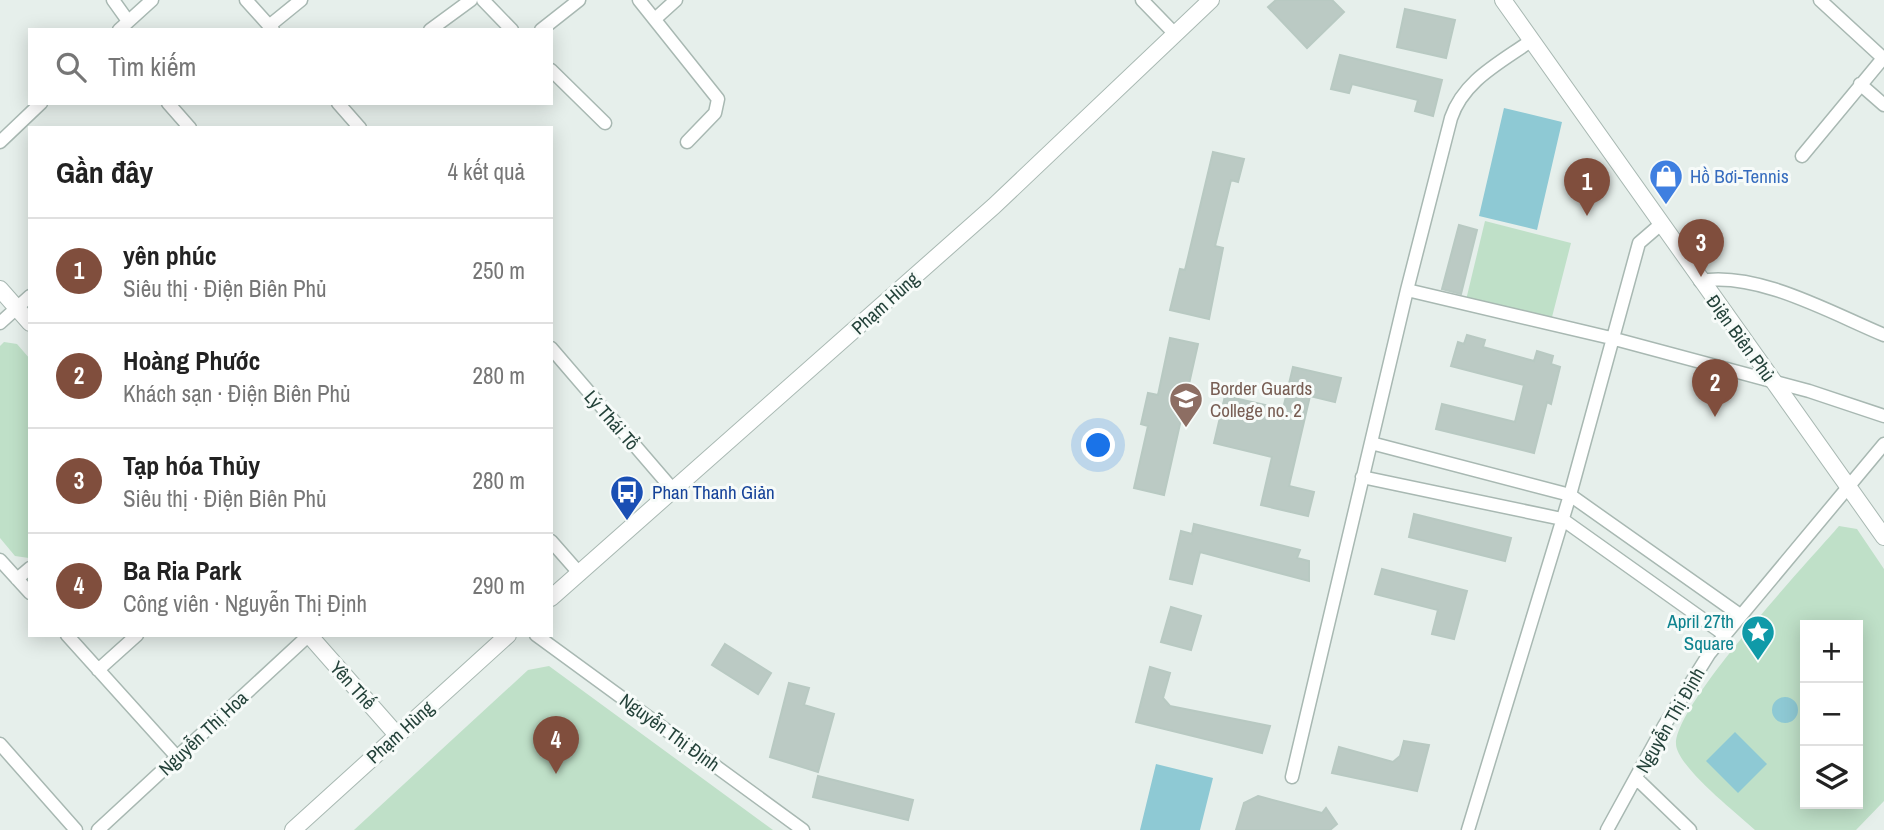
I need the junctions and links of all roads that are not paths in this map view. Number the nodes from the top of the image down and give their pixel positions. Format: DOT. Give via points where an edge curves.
graph roads {
  1 [pos="113,0"];
  2 [pos="152,0"];
  3 [pos="246,0"];
  4 [pos="301,0"];
  5 [pos="471,0"];
  6 [pos="483,0"];
  7 [pos="579,0"];
  8 [pos="639,0"];
  9 [pos="676,0"];
  10 [pos="1142,0"];
  11 [pos="1211,0"];
  12 [pos="1503,0"];
  13 [pos="1820,0"];
  14 [pos="655,19"];
  15 [pos="124,25"];
  16 [pos="271,28"];
  17 [pos="433,28"];
  18 [pos="510,28"];
  19 [pos="544,28"];
  20 [pos="1175,34"];
  21 [pos="1532,40"];
  22 [pos="1884,57"];
  23 [pos="553,72"];
  24 [pos="1860,84"];
  25 [pos="39,105"];
  26 [pos="170,105"];
  27 [pos="340,105"];
  28 [pos="1884,105"];
  29 [pos="605,123"];
  30 [pos="188,126"];
  31 [pos="358,126"];
  32 [pos="0,142"];
  33 [pos="687,142"];
  34 [pos="1802,156"];
  35 [pos="1661,224"];
  36 [pos="1700,281"];
  37 [pos="0,289"];
  38 [pos="1407,290"];
  39 [pos="28,298"];
  40 [pos="17,308"];
  41 [pos="28,321"];
  42 [pos="0,324"];
  43 [pos="1884,335"];
  44 [pos="1611,338"];
  45 [pos="553,350"];
  46 [pos="1773,383"];
  47 [pos="1884,416"];
  48 [pos="1371,443"];
  49 [pos="1884,444"];
  50 [pos="1362,477"];
  51 [pos="1848,486"];
  52 [pos="674,491"];
  53 [pos="1570,495"];
  54 [pos="1562,519"];
  55 [pos="1884,537"];
  56 [pos="553,543"];
  57 [pos="0,560"];
  58 [pos="28,570"];
  59 [pos="580,574"];
  60 [pos="17,579"];
  61 [pos="28,591"];
  62 [pos="553,596"];
  63 [pos="1740,615"];
  64 [pos="1725,635"];
  65 [pos="69,637"];
  66 [pos="135,637"];
  67 [pos="307,637"];
  68 [pos="311,637"];
  69 [pos="506,637"];
  70 [pos="539,637"];
  71 [pos="99,670"];
  72 [pos="397,735"];
  73 [pos="0,744"];
  74 [pos="177,757"];
  75 [pos="1292,777"];
  76 [pos="1636,778"];
  77 [pos="76,830"];
  78 [pos="98,830"];
  79 [pos="293,830"];
  80 [pos="803,830"];
  81 [pos="1468,830"];
  82 [pos="1607,830"];
  83 [pos="1690,830"];
  1 -- 15 [label="street"];
  2 -- 15 [label="street"];
  3 -- 16 [label="street"];
  4 -- 16 [label="street"];
  5 -- 17 [label="street"];
  6 -- 18 [label="street"];
  7 -- 19 [label="street"];
  8 -- 14 [label="street"];
  9 -- 14 [label="street"];
  10 -- 20 [label="street"];
  11 -- 20 [label="street, Phạm Hùng"];
  12 -- 21 [label="street, Điện Biên Phủ"];
  13 -- 22 [label="street"];
  14 -- 33 [label="street" via="718,99 715,113"];
  20 -- 52 [label="street, Phạm Hùng" via="994,206"];
  21 -- 35 [label="street, Điện Biên Phủ"];
  21 -- 38 [label="street" via="1470,84 1455,105"];
  22 -- 24 [label="street"];
  23 -- 29 [label="street"];
  24 -- 28 [label="street"];
  24 -- 34 [label="street"];
  25 -- 32 [label="street"];
  26 -- 30 [label="street"];
  27 -- 31 [label="street"];
  35 -- 36 [label="street, Điện Biên Phủ"];
  35 -- 44 [label="street" via="1639,243"];
  36 -- 43 [label="street" via="1721,277 1754,284"];
  36 -- 46 [label="street, Điện Biên Phủ"];
  37 -- 40 [label="street"];
  38 -- 44 [label="street"];
  38 -- 48 [label="street"];
  39 -- 40 [label="street"];
  40 -- 41 [label="street"];
  40 -- 42 [label="street"];
  44 -- 46 [label="street"];
  44 -- 53 [label="street"];
  45 -- 52 [label="street, Lý Thái Tổ"];
  46 -- 47 [label="street"];
  46 -- 51 [label="street, Điện Biên Phủ"];
  48 -- 50 [label="street"];
  48 -- 53 [label="street"];
  49 -- 51 [label="street, Nguyễn Thị Định"];
  50 -- 54 [label="street"];
  50 -- 75 [label="street"];
  51 -- 55 [label="street, Điện Biên Phủ"];
  51 -- 63 [label="street, Nguyễn Thị Định"];
  52 -- 59 [label="street, Phạm Hùng"];
  53 -- 54 [label="street"];
  53 -- 63 [label="street"];
  54 -- 64 [label="street"];
  54 -- 81 [label="street"];
  56 -- 59 [label="street"];
  57 -- 60 [label="street"];
  58 -- 60 [label="street"];
  59 -- 62 [label="street, Phạm Hùng"];
  60 -- 61 [label="street"];
  63 -- 64 [label="street, Nguyễn Thị Định"];
  64 -- 76 [label="street, Nguyễn Thị Định" via="1664,726"];
  65 -- 71 [label="street"];
  66 -- 71 [label="street"];
  67 -- 74 [label="street, Nguyễn Thị Hoa"];
  68 -- 72 [label="street, Yên Thế"];
  69 -- 72 [label="street, Phạm Hùng"];
  70 -- 80 [label="street, Nguyễn Thị Định"];
  71 -- 74 [label="street"];
  72 -- 79 [label="street, Phạm Hùng"];
  73 -- 77 [label="street"];
  74 -- 78 [label="street, Nguyễn Thị Hoa"];
  76 -- 82 [label="street, Nguyễn Thị Định"];
  76 -- 83 [label="street"];
}
